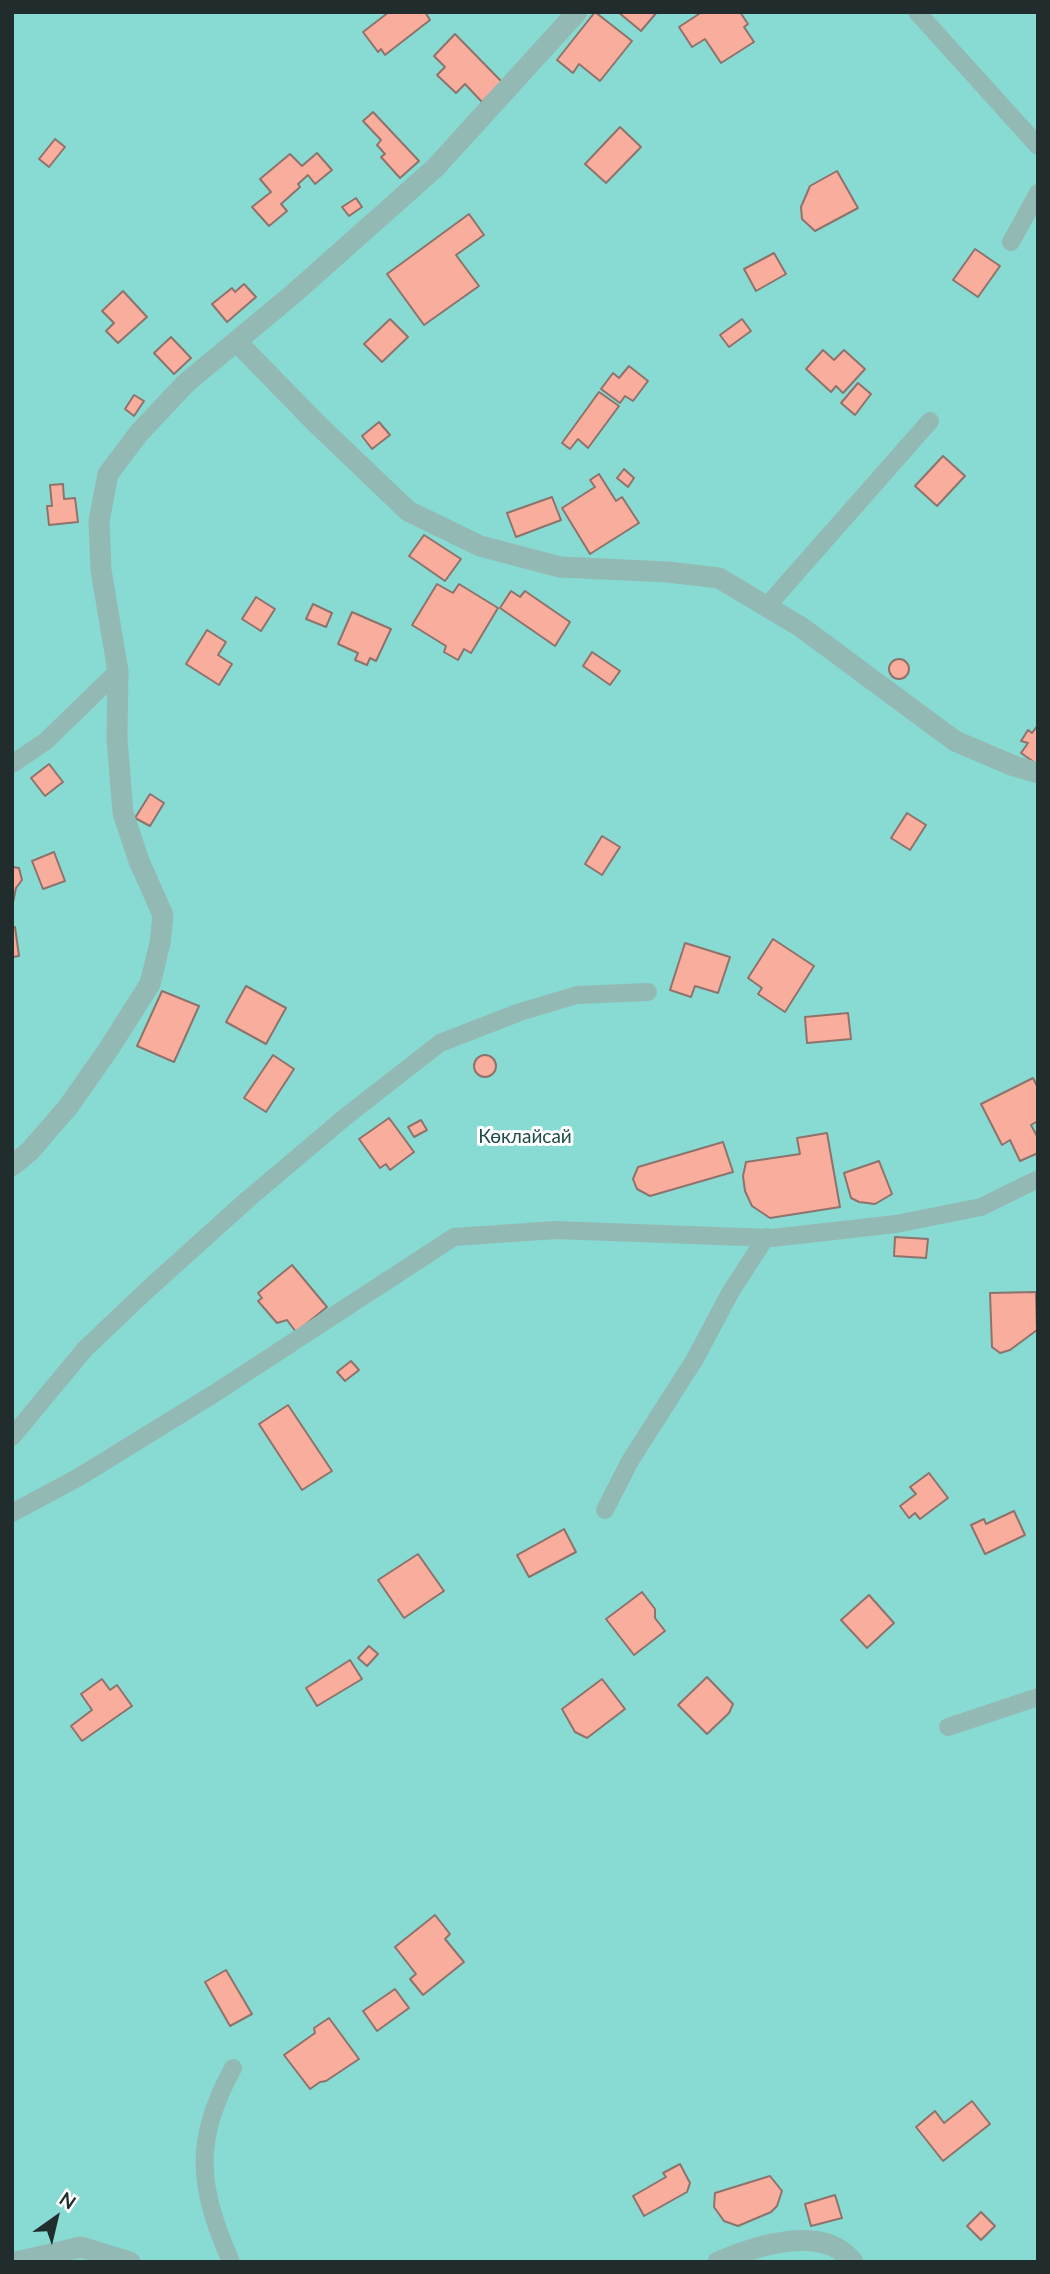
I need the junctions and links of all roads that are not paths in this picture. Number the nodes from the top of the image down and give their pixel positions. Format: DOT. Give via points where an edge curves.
graph roads {
  1 [pos="577,12"];
  2 [pos="917,12"];
  3 [pos="1038,146"];
  4 [pos="1038,193"];
  5 [pos="1011,242"];
  6 [pos="237,342"];
  7 [pos="930,421"];
  8 [pos="767,606"];
  9 [pos="118,671"];
  10 [pos="12,764"];
  11 [pos="1038,774"];
  12 [pos="648,992"];
  13 [pos="12,1166"];
  14 [pos="1038,1179"];
  15 [pos="766,1237"];
  16 [pos="12,1437"];
  17 [pos="605,1510"];
  18 [pos="12,1513"];
  19 [pos="1038,1696"];
  20 [pos="948,1727"];
  21 [pos="233,2068"];
  22 [pos="16,2262"];
  23 [pos="130,2262"];
  24 [pos="231,2262"];
  25 [pos="718,2262"];
  26 [pos="853,2262"];
  1 -- 6 [label="street" via="435,168"];
  2 -- 3 [label="lane"];
  4 -- 5 [label="lane"];
  6 -- 8 [label="street" via="408,511 480,546 559,567 719,578"];
  6 -- 9 [label="street" via="186,383 108,474 99,521 101,570"];
  7 -- 8 [label="lane"];
  8 -- 11 [label="street" via="955,741"];
  9 -- 10 [label="lane" via="46,741"];
  9 -- 13 [label="street" via="123,813 163,915 160,943 149,984 108,1050 68,1107"];
  12 -- 16 [label="lane" via="576,995 440,1043 325,1134 146,1291 85,1349"];
  14 -- 15 [label="lane" via="981,1207 896,1224"];
  15 -- 17 [label="lane"];
  15 -- 18 [label="lane" via="556,1230 454,1237 212,1395"];
  19 -- 20 [label="lane"];
  21 -- 24 [label="lane" via="216,2101 206,2138 205,2184"];
  22 -- 23 [label="street" via="81,2247"];
  25 -- 26 [label="street" via="786,2240 826,2243"];
}
